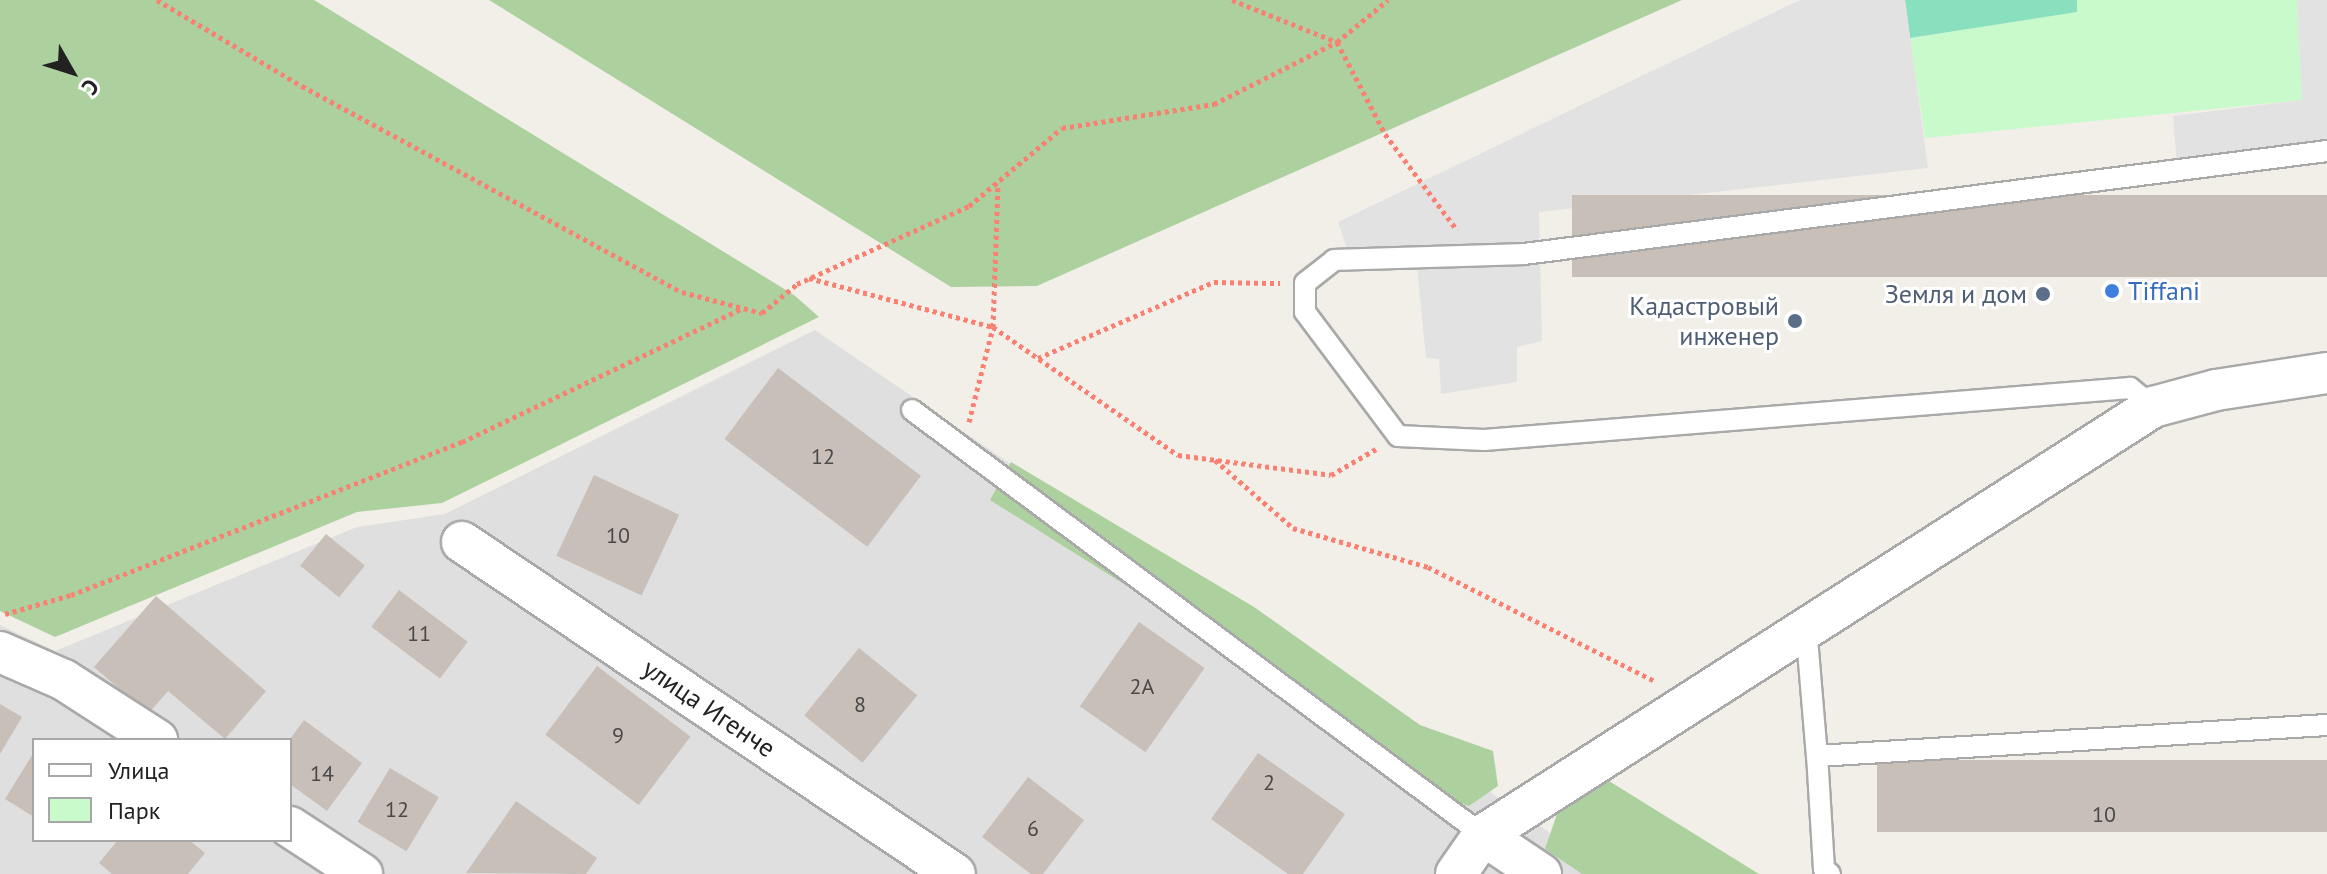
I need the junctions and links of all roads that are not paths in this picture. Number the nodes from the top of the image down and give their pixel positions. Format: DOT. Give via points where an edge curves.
graph roads {
  1 [pos="2327,151"];
  2 [pos="2327,373"];
  3 [pos="2153,407"];
  4 [pos="912,410"];
  5 [pos="462,542"];
  6 [pos="1806,626"];
  7 [pos="0,652"];
  8 [pos="2327,725"];
  9 [pos="154,738"];
  10 [pos="1817,756"];
  11 [pos="292,828"];
  12 [pos="1483,835"];
  13 [pos="362,874"];
  14 [pos="955,874"];
  15 [pos="1456,874"];
  16 [pos="1541,874"];
  17 [pos="1830,874"];
  1 -- 3 [label="lane" via="1524,254 1334,260 1305,283 1305,312 1398,436 1484,440 2130,388"];
  2 -- 3 [label="street" via="2216,390"];
  3 -- 6 [label="street"];
  4 -- 12 [label="lane"];
  5 -- 14 [label="street, улица Игенче"];
  6 -- 10 [label="lane"];
  6 -- 12 [label="street"];
  7 -- 9 [label="street" via="64,680"];
  8 -- 10 [label="lane"];
  10 -- 17 [label="lane" via="1824,869"];
  11 -- 13 [label="street"];
  12 -- 15 [label="street"];
  12 -- 16 [label="street"];
}
